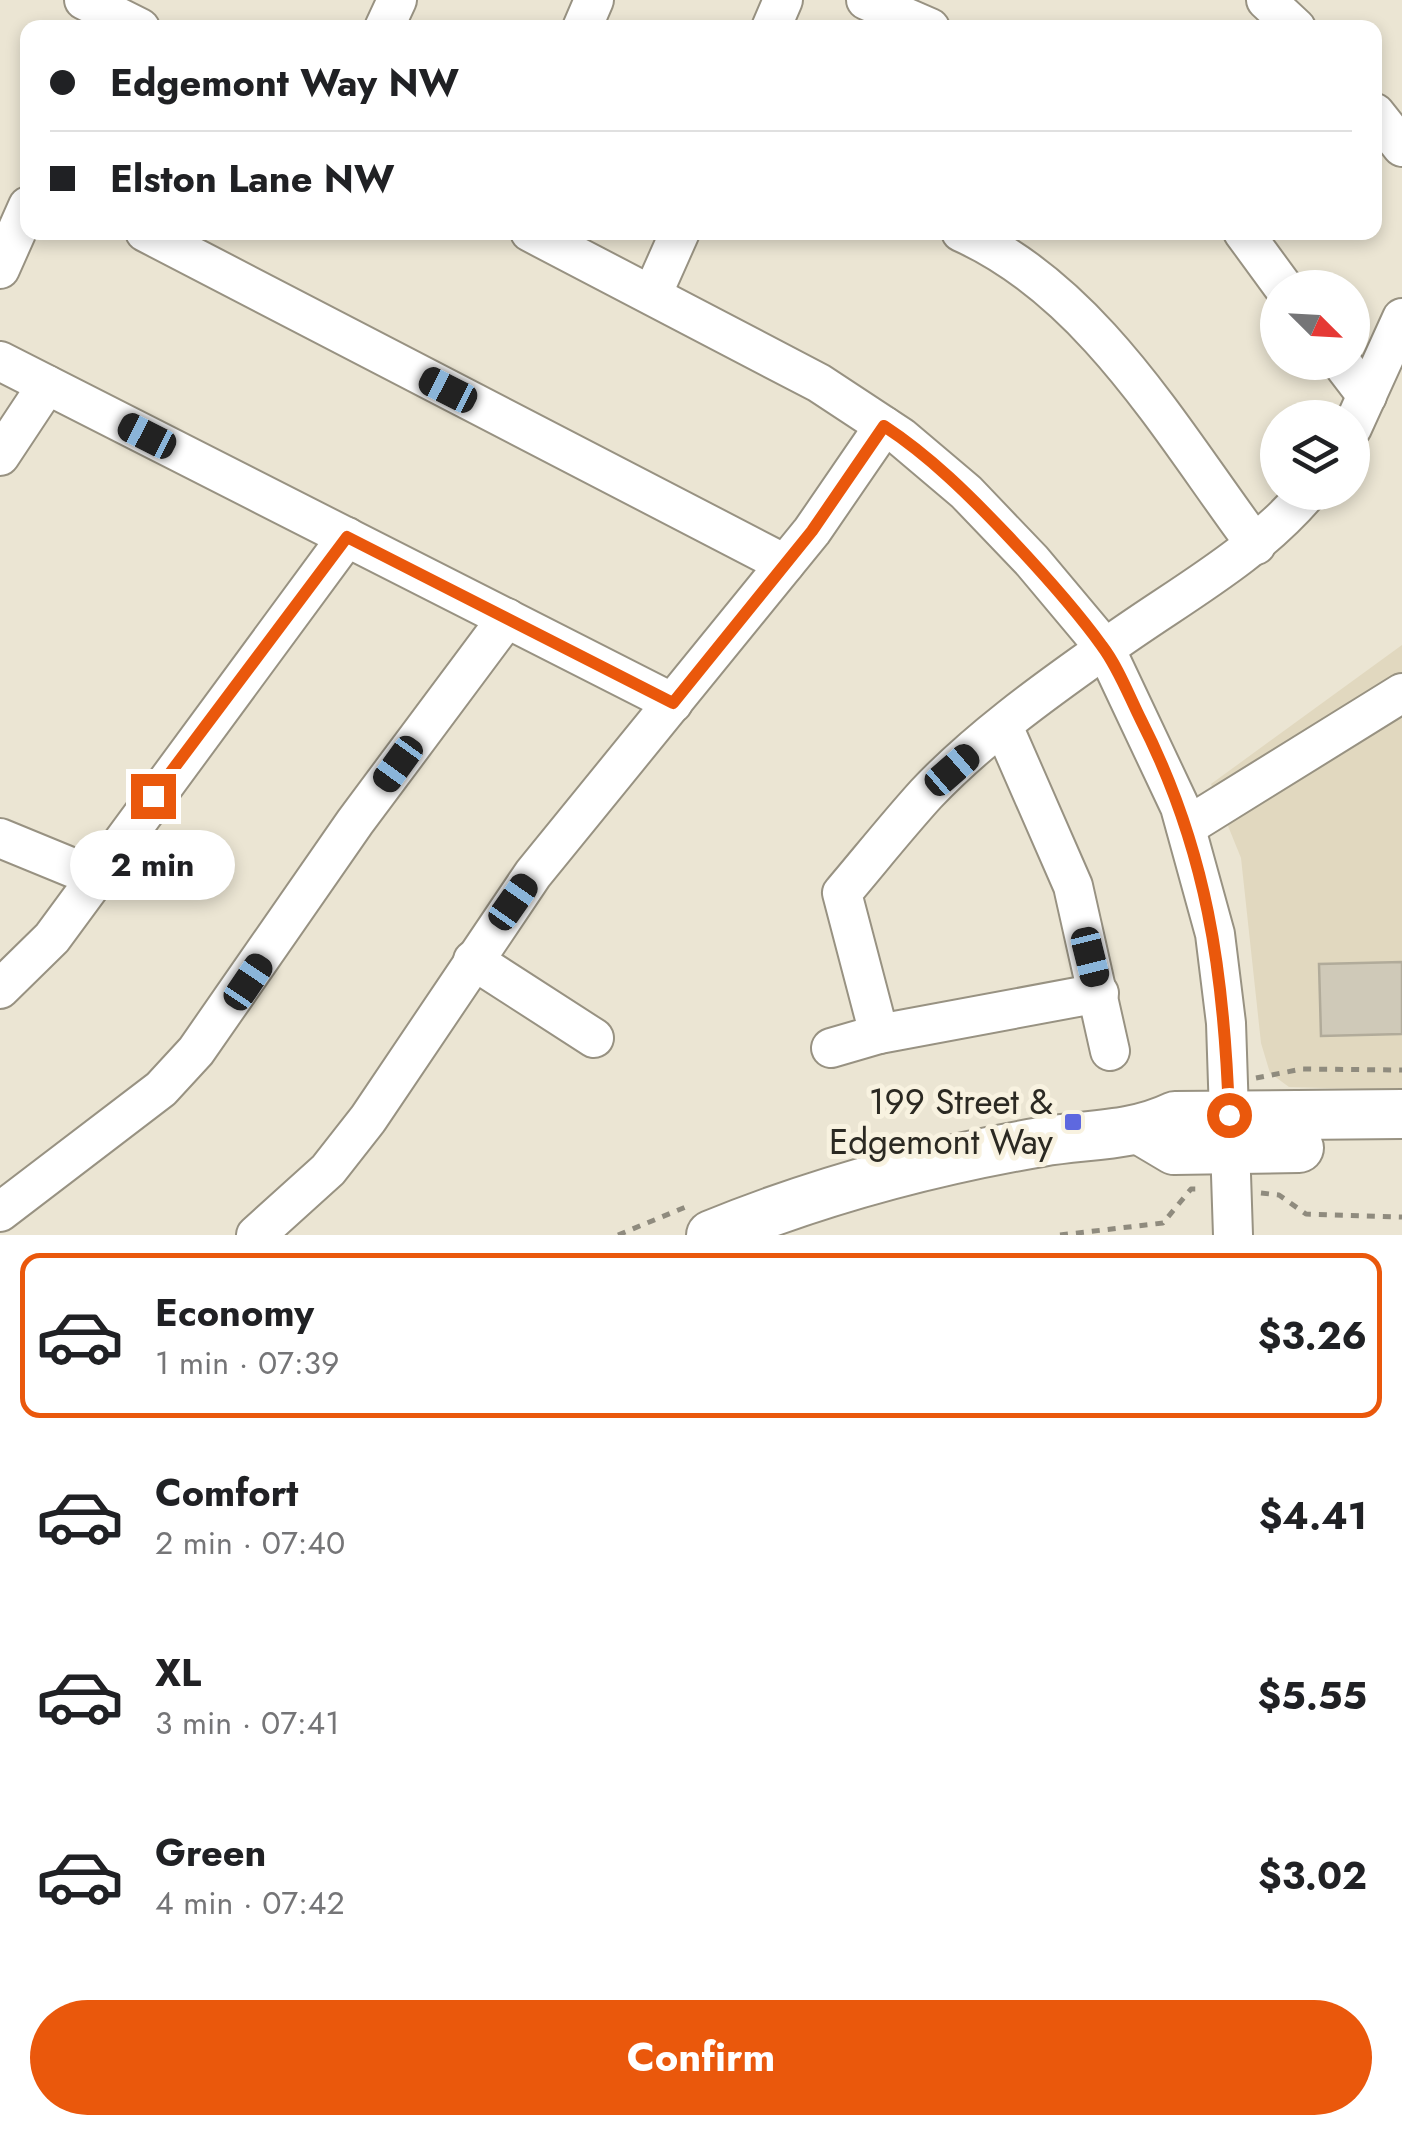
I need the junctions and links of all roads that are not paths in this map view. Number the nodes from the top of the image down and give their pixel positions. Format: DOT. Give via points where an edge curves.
graph roads {
  1 [pos="866,0"];
  2 [pos="1266,0"];
  3 [pos="912,20"];
  4 [pos="1287,20"];
  5 [pos="1382,122"];
  6 [pos="1402,147"];
  7 [pos="20,224"];
  8 [pos="159,240"];
  9 [pos="545,240"];
  10 [pos="676,240"];
  11 [pos="979,240"];
  12 [pos="1249,240"];
  13 [pos="0,269"];
  14 [pos="1271,270"];
  15 [pos="652,295"];
  16 [pos="1402,318"];
  17 [pos="0,361"];
  18 [pos="47,385"];
  19 [pos="1365,400"];
  20 [pos="884,426"];
  21 [pos="0,456"];
  22 [pos="1290,510"];
  23 [pos="347,537"];
  24 [pos="1256,545"];
  25 [pos="785,564"];
  26 [pos="507,618"];
  27 [pos="1104,648"];
  28 [pos="1402,693"];
  29 [pos="673,703"];
  30 [pos="1003,726"];
  31 [pos="1186,826"];
  32 [pos="0,838"];
  33 [pos="95,878"];
  34 [pos="474,960"];
  35 [pos="0,989"];
  36 [pos="1099,992"];
  37 [pos="878,1034"];
  38 [pos="594,1038"];
  39 [pos="831,1048"];
  40 [pos="1110,1050"];
  41 [pos="1402,1114"];
  42 [pos="1402,1146"];
  43 [pos="1230,1151"];
  44 [pos="0,1212"];
  45 [pos="256,1235"];
  46 [pos="711,1235"];
  47 [pos="1233,1235"];
  1 -- 3 [label="street"];
  2 -- 4 [label="street"];
  5 -- 6 [label="street"];
  7 -- 13 [label="street"];
  8 -- 25 [label="street"];
  9 -- 15 [label="street"];
  10 -- 15 [label="street"];
  11 -- 24 [label="street" via="1088,323"];
  12 -- 14 [label="street"];
  15 -- 20 [label="street" via="819,383"];
  16 -- 19 [label="street"];
  17 -- 18 [label="street"];
  18 -- 21 [label="street"];
  18 -- 23 [label="street"];
  20 -- 25 [label="street"];
  20 -- 27 [label="street" via="966,492"];
  22 -- 24 [label="street"];
  23 -- 26 [label="street"];
  23 -- 33 [label="street"];
  24 -- 27 [label="street"];
  25 -- 29 [label="street"];
  26 -- 29 [label="street"];
  26 -- 44 [label="street" via="196,1051 161,1089"];
  27 -- 30 [label="street"];
  27 -- 31 [label="street"];
  28 -- 31 [label="street"];
  29 -- 34 [label="street" via="533,874"];
  30 -- 36 [label="street" via="1074,886"];
  30 -- 37 [label="street" via="928,793 842,893"];
  31 -- 43 [label="street" via="1223,985"];
  32 -- 33 [label="street"];
  33 -- 35 [label="street" via="52,938"];
  34 -- 38 [label="street"];
  34 -- 45 [label="street" via="328,1170"];
  36 -- 37 [label="street"];
  36 -- 40 [label="street"];
  37 -- 39 [label="street"];
  41 -- 43 [label="main road"];
  42 -- 43 [label="main road"];
  43 -- 46 [label="main road" via="1174,1150 1142,1132 1042,1142 839,1191"];
  43 -- 47 [label="street"];
}
